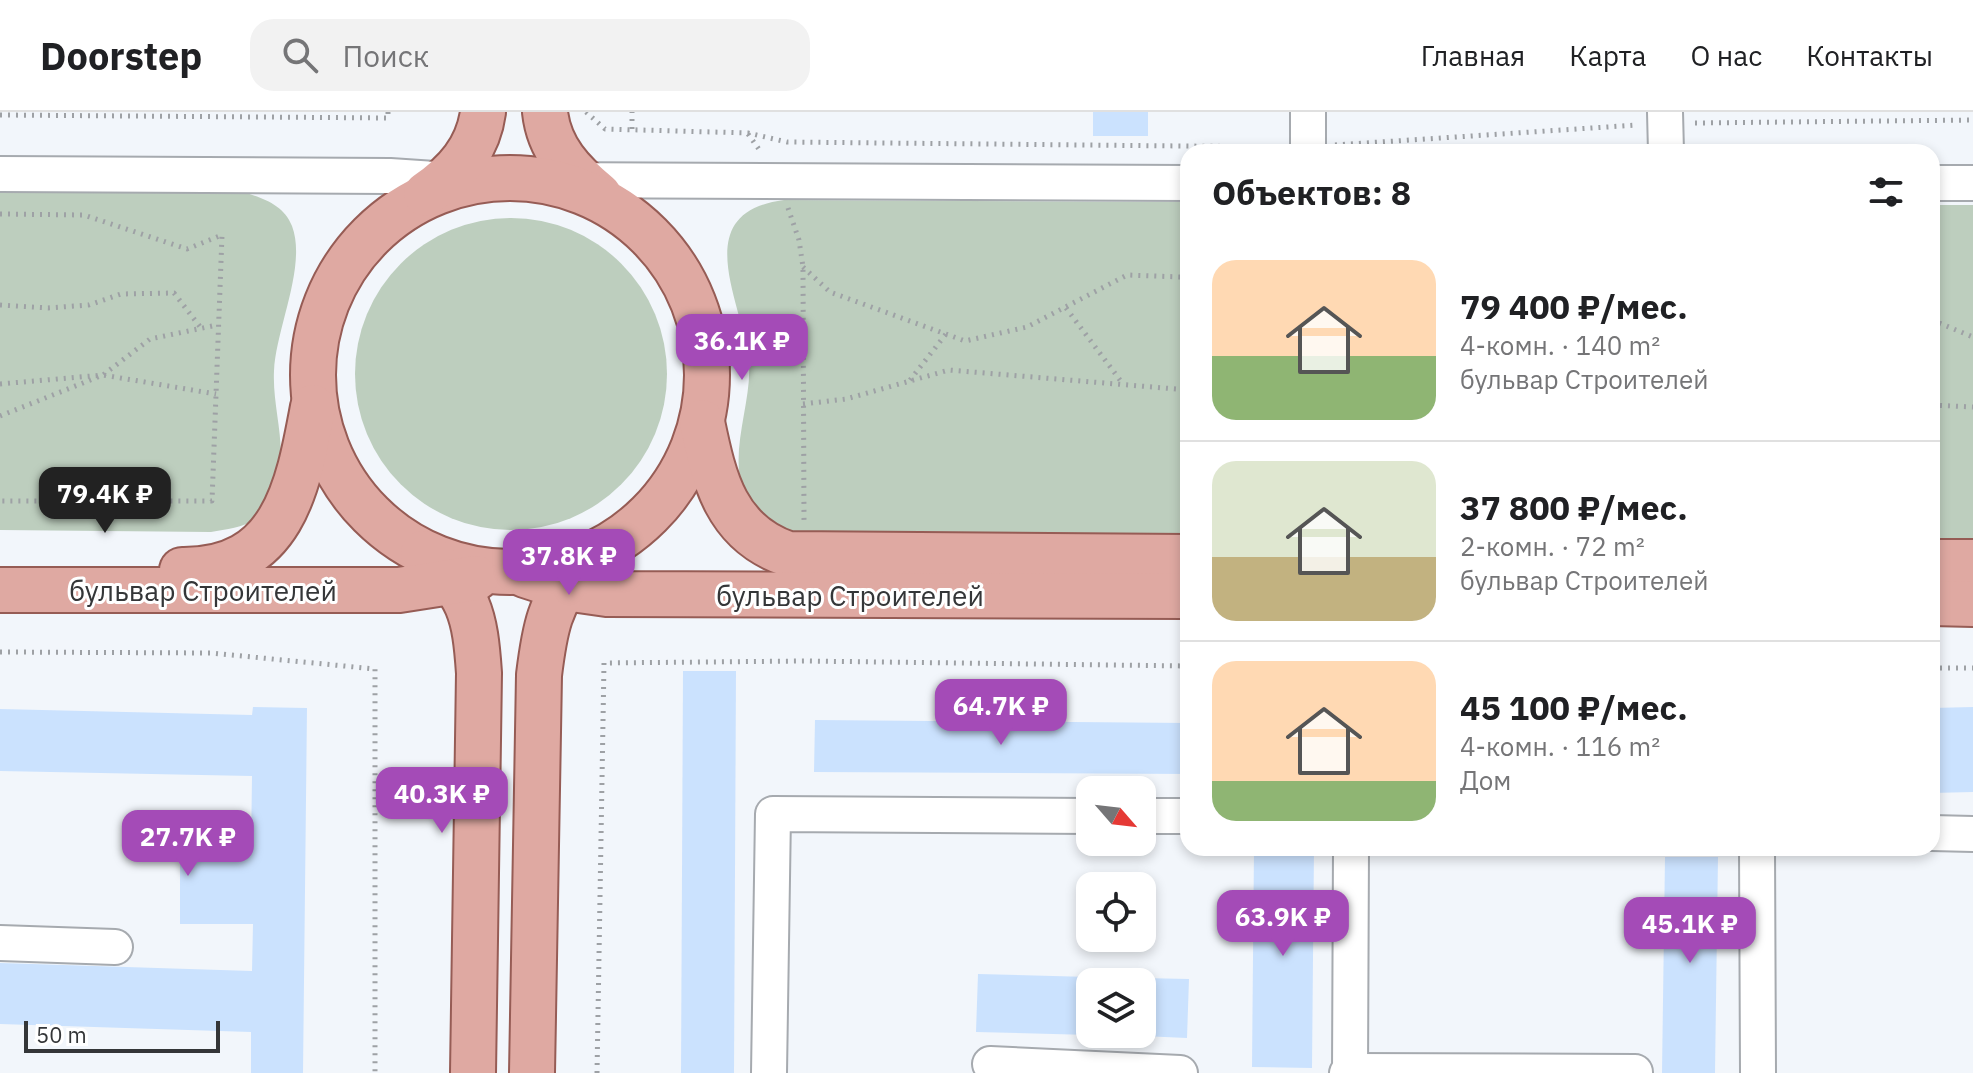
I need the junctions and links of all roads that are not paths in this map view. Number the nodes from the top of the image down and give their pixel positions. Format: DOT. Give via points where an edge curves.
graph roads {
  1 [pos="483,112"];
  2 [pos="545,112"];
  3 [pos="1308,112"];
  4 [pos="1308,144"];
  5 [pos="0,174"];
  6 [pos="559,180"];
  7 [pos="1180,183"];
  8 [pos="1940,183"];
  9 [pos="1973,183"];
  10 [pos="449,187"];
  11 [pos="314,405"];
  12 [pos="702,422"];
  13 [pos="418,549"];
  14 [pos="603,549"];
  15 [pos="1180,557"];
  16 [pos="1940,562"];
  17 [pos="1973,562"];
  18 [pos="0,569"];
  19 [pos="508,571"];
  20 [pos="456,584"];
  21 [pos="565,588"];
  22 [pos="0,590"];
  23 [pos="1180,596"];
  24 [pos="1940,603"];
  25 [pos="1973,604"];
  26 [pos="1076,816"];
  27 [pos="1156,816"];
  28 [pos="1180,816"];
  29 [pos="1940,833"];
  30 [pos="1973,834"];
  31 [pos="1351,856"];
  32 [pos="1757,856"];
  33 [pos="0,943"];
  34 [pos="115,947"];
  35 [pos="990,1064"];
  36 [pos="1090,1071"];
  37 [pos="1348,1072"];
  38 [pos="1635,1072"];
  39 [pos="473,1073"];
  40 [pos="532,1073"];
  41 [pos="769,1073"];
  42 [pos="1180,1073"];
  43 [pos="1758,1073"];
  1 -- 10 [label="main road"];
  2 -- 6 [label="main road"];
  3 -- 4 [label="street"];
  5 -- 10 [label="street"];
  6 -- 7 [label="street"];
  6 -- 10 [label="main road"];
  6 -- 12 [label="main road" via="614,207 663,249 680,272 693,298 709,362"];
  8 -- 9 [label="street"];
  10 -- 11 [label="main road" via="390,215 363,239 327,299 317,331"];
  11 -- 13 [label="main road" via="323,439 355,497"];
  11 -- 18 [label="main road, бульвар Строителей" via="302,467 288,503 251,555 210,570"];
  12 -- 14 [label="main road" via="685,464 653,509"];
  12 -- 15 [label="main road, бульвар Строителей" via="713,477 725,505 756,540 788,554"];
  13 -- 19 [label="main road" via="448,561"];
  13 -- 20 [label="main road"];
  14 -- 19 [label="main road" via="560,564"];
  14 -- 21 [label="main road"];
  16 -- 17 [label="main road"];
  19 -- 20 [label="main road, бульвар Строителей"];
  19 -- 21 [label="main road, бульвар Строителей"];
  20 -- 22 [label="main road, бульвар Строителей" via="399,590"];
  20 -- 39 [label="main road" via="476,627 479,673"];
  21 -- 23 [label="main road, бульвар Строителей" via="607,594"];
  21 -- 40 [label="main road" via="546,623 539,675"];
  24 -- 25 [label="main road"];
  26 -- 41 [label="street" via="773,814"];
  27 -- 28 [label="street"];
  29 -- 30 [label="street"];
  31 -- 37 [label="street"];
  32 -- 43 [label="street"];
  33 -- 34 [label="street"];
  35 -- 36 [label="street"];
  36 -- 42 [label="street"];
  37 -- 38 [label="street"];
}
